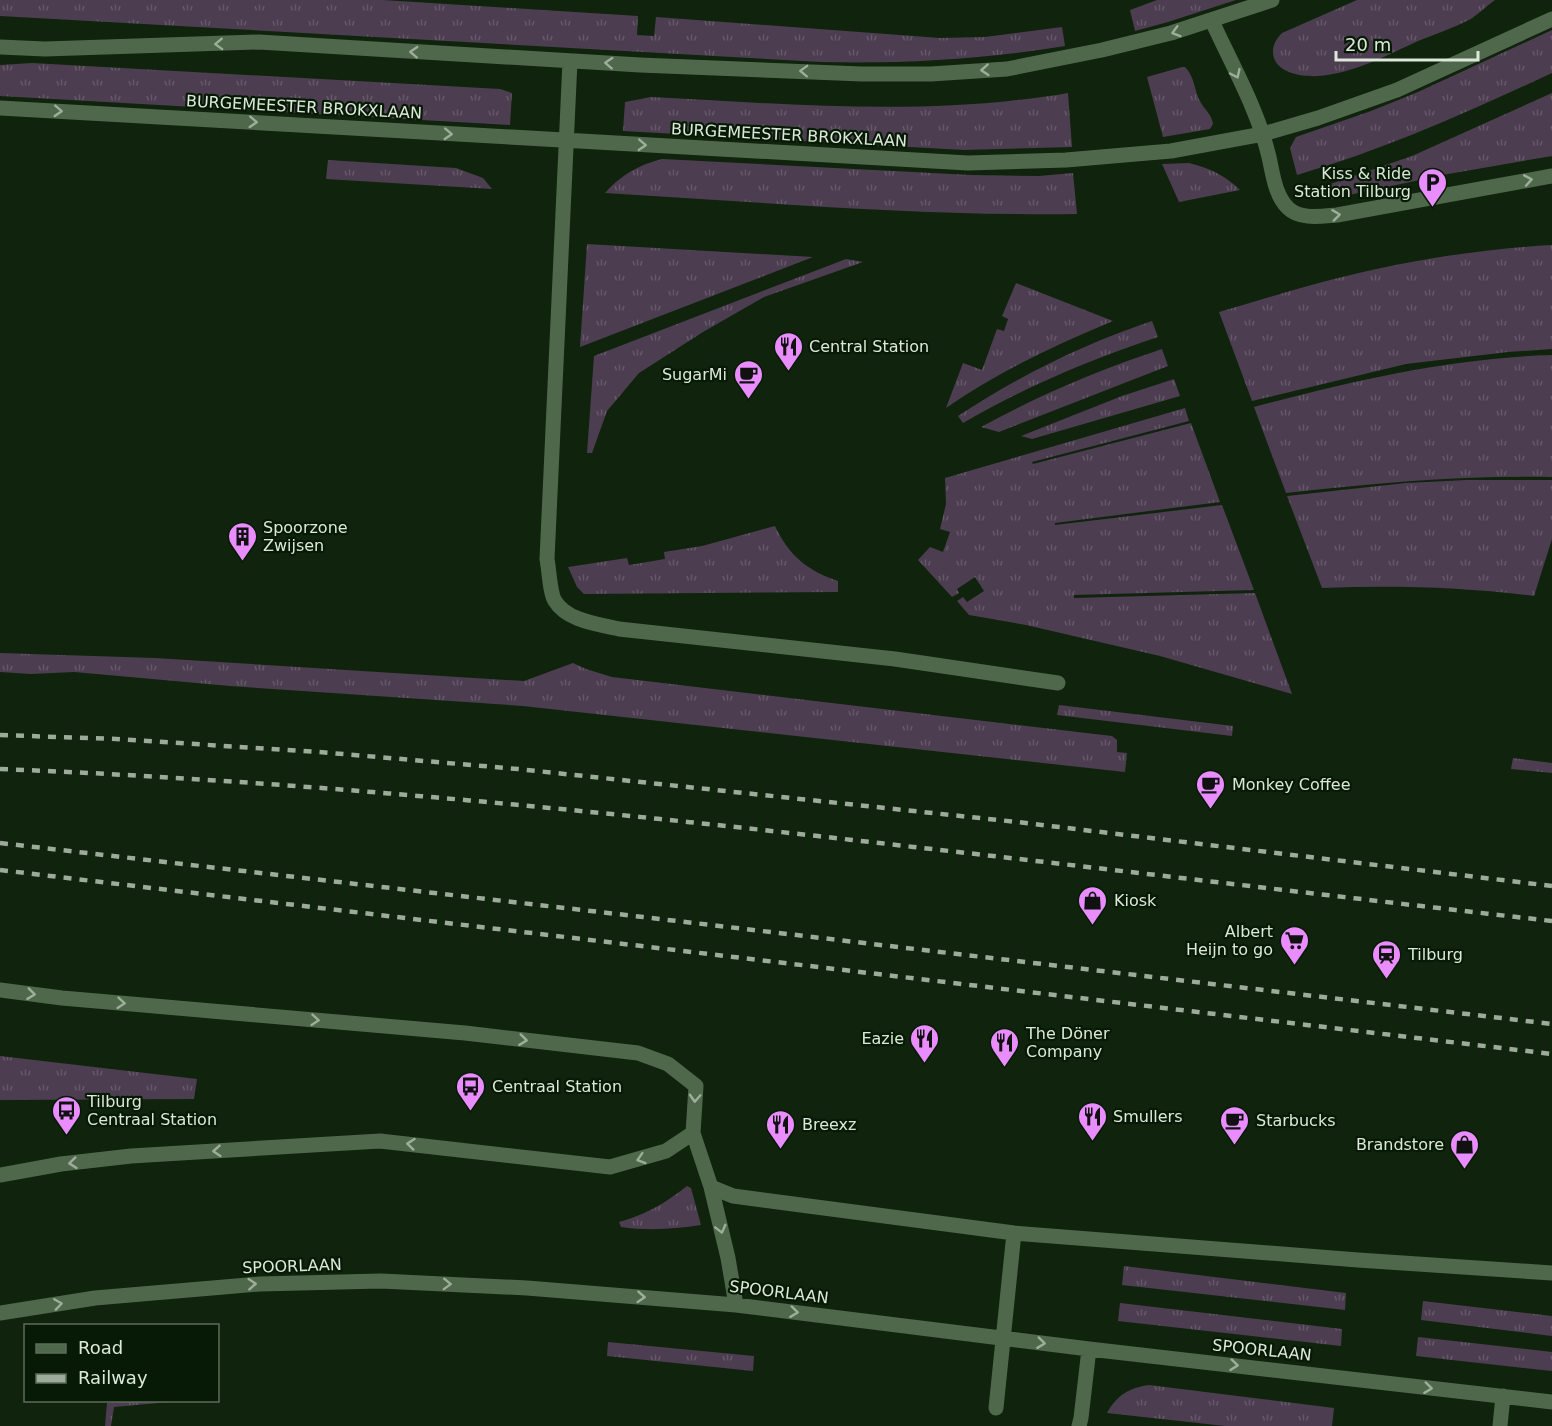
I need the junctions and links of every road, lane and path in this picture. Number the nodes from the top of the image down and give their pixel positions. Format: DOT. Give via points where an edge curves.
graph roads {
  1 [pos="1272,0"];
  2 [pos="1552,19"];
  3 [pos="1212,21"];
  4 [pos="0,47"];
  5 [pos="570,61"];
  6 [pos="0,108"];
  7 [pos="1263,134"];
  8 [pos="567,140"];
  9 [pos="1552,176"];
  10 [pos="1058,683"];
  11 [pos="0,990"];
  12 [pos="693,1133"];
  13 [pos="0,1175"];
  14 [pos="711,1187"];
  15 [pos="1014,1233"];
  16 [pos="1552,1273"];
  17 [pos="736,1305"];
  18 [pos="0,1313"];
  19 [pos="1003,1338"];
  20 [pos="1089,1349"];
  21 [pos="1503,1396"];
  22 [pos="1552,1402"];
  23 [pos="996,1408"];
  24 [pos="1079,1426"];
  25 [pos="1500,1426"];
  1 -- 3 [label="street"];
  2 -- 7 [label="street, BURGEMEESTER BROKXLAAN" via="1397,90"];
  3 -- 5 [label="street, one-way" via="1114,48 1018,67 931,74"];
  3 -- 7 [label="street, one-way"];
  5 -- 4 [label="street, one-way" via="259,42"];
  5 -- 8 [label="street"];
  6 -- 8 [label="street, BURGEMEESTER BROKXLAAN, one-way"];
  8 -- 7 [label="street, BURGEMEESTER BROKXLAAN, one-way" via="968,163 1171,151"];
  7 -- 9 [label="street, one-way" via="1276,190 1287,208 1307,216 1337,215"];
  8 -- 10 [label="street" via="547,559 554,600 568,613 587,622 619,629 895,658"];
  11 -- 12 [label="street, one-way" via="638,1053 668,1064 696,1086"];
  12 -- 13 [label="street, one-way" via="666,1151 610,1167 380,1141 131,1156"];
  12 -- 14 [label="street"];
  14 -- 15 [label="street" via="733,1196"];
  14 -- 17 [label="street, one-way"];
  15 -- 16 [label="street"];
  15 -- 19 [label="street"];
  18 -- 17 [label="street, SPOORLAAN, one-way" via="160,1292 260,1284 381,1281"];
  17 -- 19 [label="street, SPOORLAAN, one-way"];
  19 -- 20 [label="street, SPOORLAAN, one-way"];
  19 -- 23 [label="street"];
  20 -- 21 [label="street, SPOORLAAN, one-way"];
  20 -- 24 [label="street"];
  21 -- 22 [label="street, SPOORLAAN"];
  21 -- 25 [label="street"];
}
